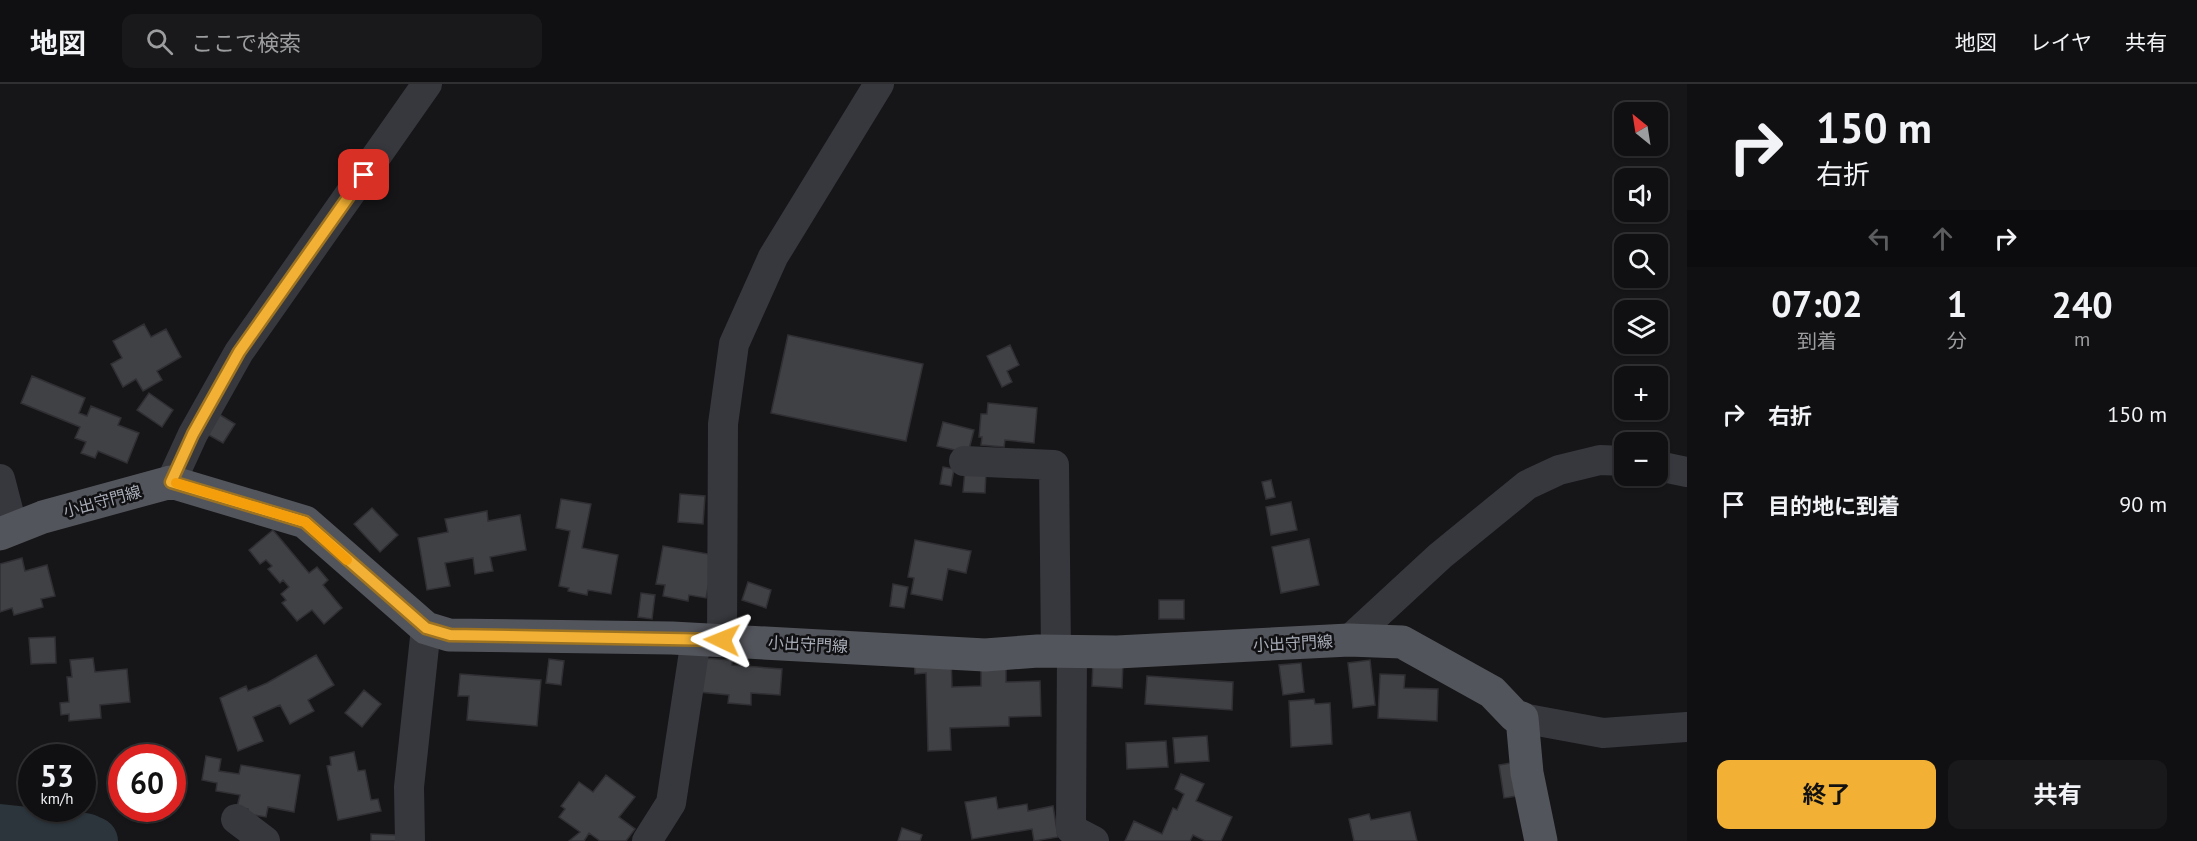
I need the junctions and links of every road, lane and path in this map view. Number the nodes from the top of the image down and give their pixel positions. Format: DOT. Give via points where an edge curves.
graph roads {
  1 [pos="428,84"];
  2 [pos="879,84"];
  3 [pos="964,461"];
  4 [pos="1614,461"];
  5 [pos="1668,468"];
  6 [pos="1687,472"];
  7 [pos="0,479"];
  8 [pos="171,482"];
  9 [pos="7,531"];
  10 [pos="426,628"];
  11 [pos="709,639"];
  12 [pos="1349,640"];
  13 [pos="1064,652"];
  14 [pos="1522,718"];
  15 [pos="1687,727"];
  16 [pos="236,819"];
  17 [pos="1075,837"];
  18 [pos="265,841"];
  19 [pos="410,841"];
  20 [pos="647,841"];
  21 [pos="1541,841"];
  1 -- 8 [label="street" via="239,352"];
  2 -- 11 [label="street" via="773,257 734,344 723,424"];
  3 -- 13 [label="street" via="1054,465"];
  4 -- 12 [label="street" via="1559,470 1527,485 1440,556"];
  5 -- 6 [label="street"];
  7 -- 9 [label="street"];
  8 -- 9 [label="main road, 小出守門線" via="43,517"];
  8 -- 10 [label="main road, 小出守門線" via="305,522"];
  10 -- 11 [label="main road, 小出守門線" via="450,635"];
  10 -- 19 [label="street" via="409,787"];
  11 -- 13 [label="main road, 小出守門線" via="985,655"];
  11 -- 20 [label="street" via="671,803"];
  12 -- 13 [label="main road, 小出守門線"];
  12 -- 14 [label="main road, 小出守門線" via="1402,642 1492,692 1515,716"];
  13 -- 17 [label="street"];
  14 -- 15 [label="street" via="1603,733"];
  14 -- 21 [label="main road" via="1527,773"];
  16 -- 18 [label="street"];
}
